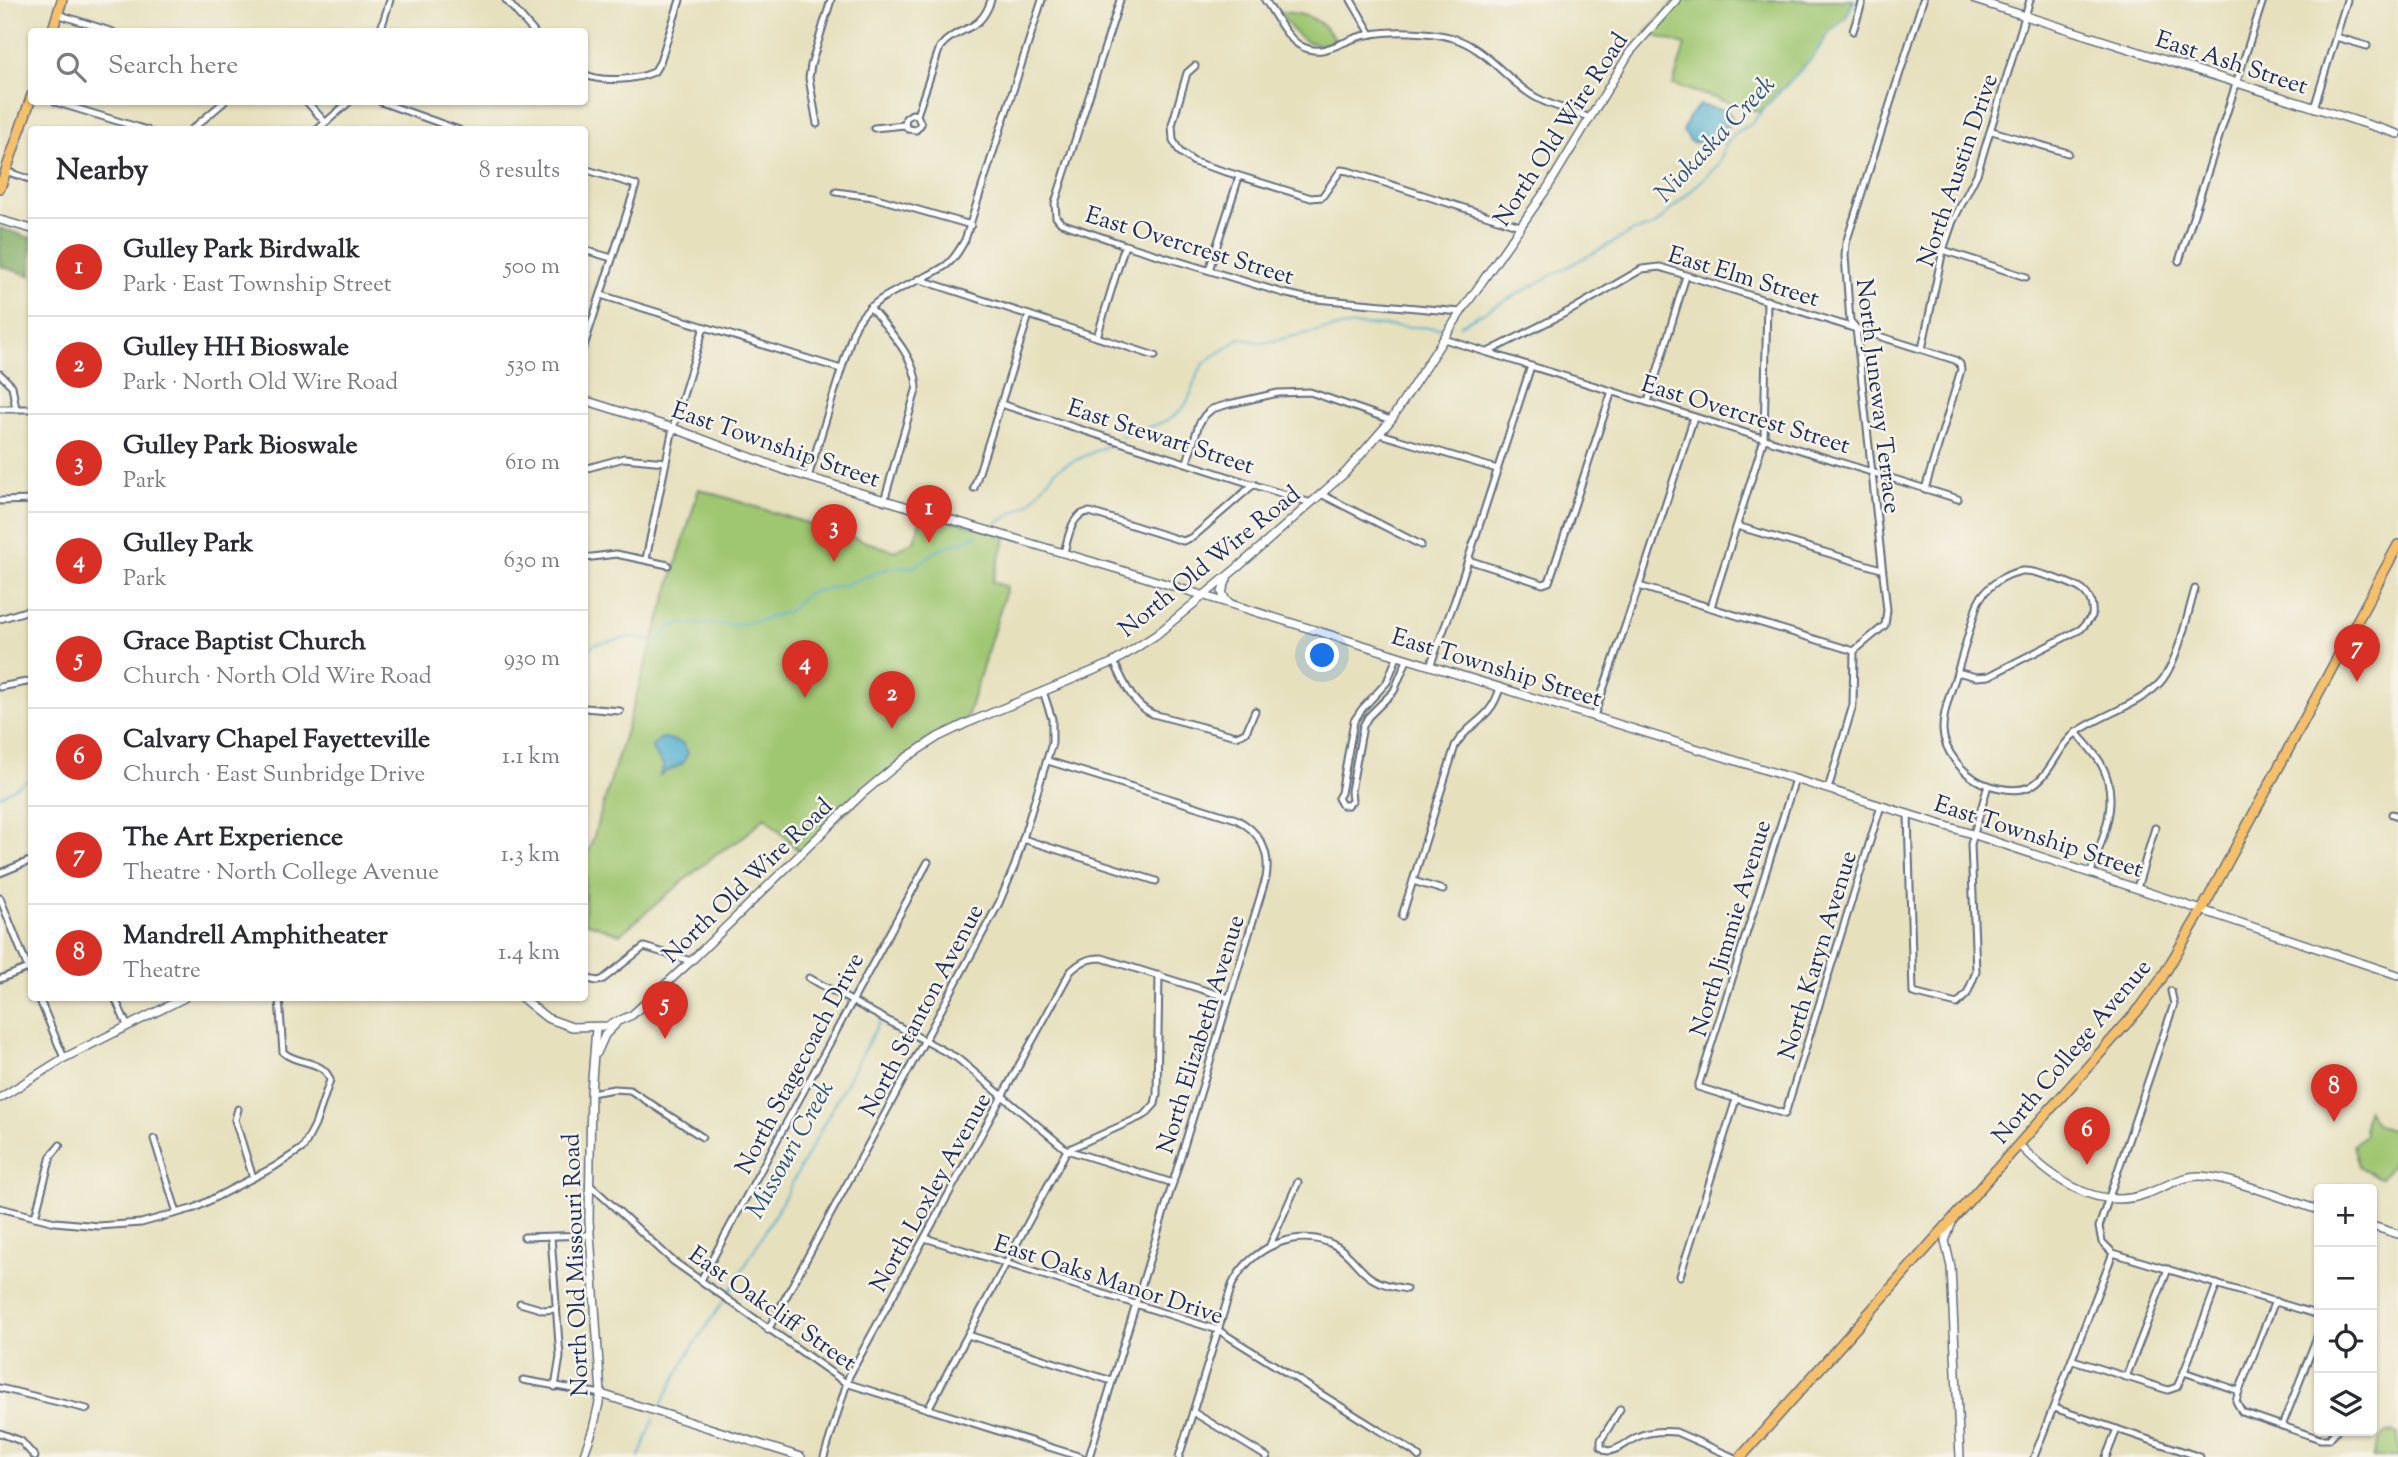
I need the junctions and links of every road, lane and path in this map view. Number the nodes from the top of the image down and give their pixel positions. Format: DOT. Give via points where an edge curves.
graph roads {
  1 [pos="62,0"];
  2 [pos="382,0"];
  3 [pos="506,0"];
  4 [pos="678,0"];
  5 [pos="831,0"];
  6 [pos="991,0"];
  7 [pos="1042,0"];
  8 [pos="1121,0"];
  9 [pos="1265,0"];
  10 [pos="1350,0"];
  11 [pos="1676,0"];
  12 [pos="1863,0"];
  13 [pos="1923,0"];
  14 [pos="1975,0"];
  15 [pos="2031,0"];
  16 [pos="2262,0"];
  17 [pos="2347,0"];
  18 [pos="389,1"];
  19 [pos="57,14"];
  20 [pos="2026,16"];
  21 [pos="53,28"];
  22 [pos="101,28"];
  23 [pos="381,28"];
  24 [pos="530,28"];
  25 [pos="1853,31"];
  26 [pos="1371,34"];
  27 [pos="2336,37"];
  28 [pos="2367,46"];
  29 [pos="1195,66"];
  30 [pos="588,76"];
  31 [pos="2236,83"];
  32 [pos="28,105"];
  33 [pos="65,105"];
  34 [pos="220,105"];
  35 [pos="310,105"];
  36 [pos="345,105"];
  37 [pos="389,105"];
  38 [pos="2314,108"];
  39 [pos="917,115"];
  40 [pos="1590,118"];
  41 [pos="427,120"];
  42 [pos="325,122"];
  43 [pos="817,124"];
  44 [pos="905,125"];
  45 [pos="134,126"];
  46 [pos="196,126"];
  47 [pos="321,126"];
  48 [pos="425,126"];
  49 [pos="446,126"];
  50 [pos="874,128"];
  51 [pos="1992,131"];
  52 [pos="2398,134"];
  53 [pos="2068,153"];
  54 [pos="588,170"];
  55 [pos="5,171"];
  56 [pos="1239,177"];
  57 [pos="28,179"];
  58 [pos="0,188"];
  59 [pos="836,192"];
  60 [pos="0,220"];
  61 [pos="971,225"];
  62 [pos="1520,226"];
  63 [pos="28,228"];
  64 [pos="1125,245"];
  65 [pos="1943,250"];
  66 [pos="588,251"];
  67 [pos="612,258"];
  68 [pos="2179,261"];
  69 [pos="1209,271"];
  70 [pos="1686,276"];
  71 [pos="2026,276"];
  72 [pos="918,279"];
  73 [pos="601,295"];
  74 [pos="1767,300"];
  75 [pos="870,307"];
  76 [pos="1461,312"];
  77 [pos="1029,315"];
  78 [pos="704,327"];
  79 [pos="1856,328"];
  80 [pos="588,334"];
  81 [pos="1097,337"];
  82 [pos="1444,339"];
  83 [pos="1922,349"];
  84 [pos="1488,352"];
  85 [pos="1155,356"];
  86 [pos="1531,366"];
  87 [pos="842,369"];
  88 [pos="0,374"];
  89 [pos="1612,391"];
  90 [pos="588,401"];
  91 [pos="1648,402"];
  92 [pos="1001,404"];
  93 [pos="0,409"];
  94 [pos="16,409"];
  95 [pos="28,409"];
  96 [pos="1693,417"];
  97 [pos="1391,420"];
  98 [pos="673,428"];
  99 [pos="1380,434"];
  100 [pos="1764,439"];
  101 [pos="665,461"];
  102 [pos="1187,462"];
  103 [pos="588,467"];
  104 [pos="1497,469"];
  105 [pos="1872,472"];
  106 [pos="808,477"];
  107 [pos="1254,484"];
  108 [pos="974,488"];
  109 [pos="1925,489"];
  110 [pos="1321,494"];
  111 [pos="1958,499"];
  112 [pos="28,500"];
  113 [pos="0,501"];
  114 [pos="884,501"];
  115 [pos="1311,503"];
  116 [pos="1737,526"];
  117 [pos="1421,545"];
  118 [pos="2398,545"];
  119 [pos="1064,552"];
  120 [pos="588,558"];
  121 [pos="646,559"];
  122 [pos="1468,560"];
  123 [pos="668,565"];
  124 [pos="1881,569"];
  125 [pos="1231,572"];
  126 [pos="1639,586"];
  127 [pos="2195,589"];
  128 [pos="1203,596"];
  129 [pos="1235,606"];
  130 [pos="1711,607"];
  131 [pos="28,610"];
  132 [pos="0,619"];
  133 [pos="1854,651"];
  134 [pos="1396,657"];
  135 [pos="1407,660"];
  136 [pos="1114,662"];
  137 [pos="1430,666"];
  138 [pos="1957,672"];
  139 [pos="28,682"];
  140 [pos="0,687"];
  141 [pos="1500,688"];
  142 [pos="1043,691"];
  143 [pos="588,708"];
  144 [pos="1255,710"];
  145 [pos="620,711"];
  146 [pos="1594,716"];
  147 [pos="2076,733"];
  148 [pos="1048,761"];
  149 [pos="1795,779"];
  150 [pos="1988,785"];
  151 [pos="1828,789"];
  152 [pos="1881,806"];
  153 [pos="1908,814"];
  154 [pos="2155,828"];
  155 [pos="1972,834"];
  156 [pos="1023,839"];
  157 [pos="28,862"];
  158 [pos="928,862"];
  159 [pos="2091,872"];
  160 [pos="0,873"];
  161 [pos="1156,881"];
  162 [pos="1413,881"];
  163 [pos="2137,888"];
  164 [pos="1443,890"];
  165 [pos="0,898"];
  166 [pos="2202,910"];
  167 [pos="1402,916"];
  168 [pos="691,961"];
  169 [pos="27,968"];
  170 [pos="1159,975"];
  171 [pos="2398,975"];
  172 [pos="809,978"];
  173 [pos="0,979"];
  174 [pos="588,979"];
  175 [pos="2171,991"];
  176 [pos="1229,998"];
  177 [pos="40,1001"];
  178 [pos="116,1001"];
  179 [pos="178,1001"];
  180 [pos="279,1001"];
  181 [pos="526,1001"];
  182 [pos="852,1001"];
  183 [pos="621,1020"];
  184 [pos="127,1026"];
  185 [pos="596,1028"];
  186 [pos="924,1040"];
  187 [pos="64,1058"];
  188 [pos="594,1061"];
  189 [pos="591,1093"];
  190 [pos="1003,1095"];
  191 [pos="0,1098"];
  192 [pos="1735,1099"];
  193 [pos="238,1109"];
  194 [pos="702,1137"];
  195 [pos="154,1139"];
  196 [pos="2019,1144"];
  197 [pos="60,1145"];
  198 [pos="1068,1150"];
  199 [pos="253,1178"];
  200 [pos="1298,1182"];
  201 [pos="1173,1183"];
  202 [pos="589,1184"];
  203 [pos="2108,1197"];
  204 [pos="0,1208"];
  205 [pos="2314,1208"];
  206 [pos="177,1213"];
  207 [pos="35,1217"];
  208 [pos="1954,1217"];
  209 [pos="2377,1228"];
  210 [pos="2398,1234"];
  211 [pos="590,1235"];
  212 [pos="524,1237"];
  213 [pos="551,1237"];
  214 [pos="925,1238"];
  215 [pos="1931,1241"];
  216 [pos="1270,1245"];
  217 [pos="2113,1253"];
  218 [pos="1948,1258"];
  219 [pos="1006,1263"];
  220 [pos="2168,1269"];
  221 [pos="1680,1276"];
  222 [pos="701,1280"];
  223 [pos="2217,1284"];
  224 [pos="1406,1289"];
  225 [pos="2275,1301"];
  226 [pos="520,1303"];
  227 [pos="1135,1304"];
  228 [pos="556,1309"];
  229 [pos="2314,1313"];
  230 [pos="768,1330"];
  231 [pos="1218,1331"];
  232 [pos="968,1335"];
  233 [pos="2314,1345"];
  234 [pos="2073,1360"];
  235 [pos="2184,1372"];
  236 [pos="2126,1377"];
  237 [pos="523,1380"];
  238 [pos="1112,1381"];
  239 [pos="846,1383"];
  240 [pos="555,1387"];
  241 [pos="0,1388"];
  242 [pos="2239,1391"];
  243 [pos="601,1394"];
  244 [pos="2054,1408"];
  245 [pos="87,1409"];
  246 [pos="928,1409"];
  247 [pos="1620,1409"];
  248 [pos="1193,1412"];
  249 [pos="2282,1426"];
  250 [pos="2117,1429"];
  251 [pos="0,1433"];
  252 [pos="2331,1436"];
  253 [pos="2174,1448"];
  254 [pos="35,1457"];
  255 [pos="583,1457"];
  256 [pos="801,1457"];
  257 [pos="824,1457"];
  258 [pos="1081,1457"];
  259 [pos="1089,1457"];
  260 [pos="1179,1457"];
  261 [pos="1267,1457"];
  262 [pos="1419,1457"];
  263 [pos="1733,1457"];
  264 [pos="1741,1457"];
  265 [pos="1960,1457"];
  266 [pos="2034,1457"];
  267 [pos="2106,1457"];
  268 [pos="2171,1457"];
  269 [pos="2200,1457"];
  1 -- 19 [label="main road"];
  2 -- 18 [label="street"];
  3 -- 24 [label="street"];
  4 -- 30 [label="street" via="657,68 649,74 607,80"];
  5 -- 43 [label="street" via="809,78"];
  6 -- 39 [label="street" via="981,21 940,47"];
  7 -- 61 [label="street"];
  8 -- 64 [label="street, East Overcrest Street" via="1054,210 1068,227"];
  9 -- 26 [label="street" via="1294,41 1310,50 1331,49"];
  10 -- 26 [label="street"];
  11 -- 40 [label="street, North Old Wire Road" via="1630,52"];
  12 -- 25 [label="street"];
  13 -- 79 [label="street, North Juneway Terrace" via="1846,243 1850,321"];
  14 -- 20 [label="street, East Ash Street"];
  15 -- 20 [label="street, North Austin Drive"];
  16 -- 31 [label="street"];
  17 -- 27 [label="street"];
  18 -- 23 [label="street"];
  19 -- 21 [label="main road"];
  19 -- 22 [label="street"];
  20 -- 31 [label="street, East Ash Street"];
  20 -- 51 [label="street, North Austin Drive"];
  26 -- 40 [label="street" via="1454,38 1482,53 1532,95"];
  27 -- 28 [label="street"];
  27 -- 38 [label="street"];
  29 -- 56 [label="street" via="1187,73 1172,125 1173,140 1194,162"];
  31 -- 38 [label="street, East Ash Street"];
  31 -- 68 [label="street"];
  32 -- 55 [label="main road"];
  33 -- 45 [label="street"];
  34 -- 46 [label="street"];
  35 -- 42 [label="street"];
  36 -- 42 [label="street"];
  37 -- 41 [label="street"];
  38 -- 52 [label="street, East Ash Street"];
  39 -- 44 [label="street" via="907,116"];
  39 -- 44 [label="street" via="918,129"];
  40 -- 62 [label="street, North Old Wire Road"];
  41 -- 48 [label="street"];
  41 -- 49 [label="street"];
  42 -- 47 [label="street"];
  44 -- 50 [label="street"];
  51 -- 53 [label="street"];
  51 -- 65 [label="street, North Austin Drive"];
  54 -- 67 [label="street" via="636,184"];
  55 -- 57 [label="street"];
  55 -- 58 [label="main road"];
  56 -- 62 [label="street" via="1311,198 1322,197 1341,170 1348,170"];
  56 -- 69 [label="street"];
  59 -- 61 [label="street" via="873,197"];
  60 -- 63 [label="street"];
  61 -- 72 [label="street" via="957,254"];
  62 -- 76 [label="street, North Old Wire Road"];
  64 -- 69 [label="street, East Overcrest Street"];
  64 -- 81 [label="street"];
  65 -- 71 [label="street"];
  65 -- 83 [label="street, North Austin Drive"];
  66 -- 67 [label="street"];
  67 -- 73 [label="street"];
  69 -- 76 [label="street, East Overcrest Street" via="1305,298"];
  70 -- 74 [label="street, East Elm Street"];
  70 -- 84 [label="street, East Elm Street" via="1660,267 1642,269"];
  70 -- 91 [label="street"];
  72 -- 75 [label="street"];
  72 -- 77 [label="street"];
  73 -- 78 [label="street"];
  73 -- 80 [label="street"];
  74 -- 79 [label="street, East Elm Street"];
  74 -- 100 [label="street"];
  75 -- 87 [label="street" via="856,324"];
  75 -- 114 [label="street" via="916,373 917,387"];
  76 -- 82 [label="street, North Old Wire Road"];
  77 -- 81 [label="street"];
  77 -- 92 [label="street"];
  78 -- 87 [label="street"];
  78 -- 98 [label="street"];
  79 -- 83 [label="street, East Elm Street"];
  79 -- 105 [label="street, North Juneway Terrace"];
  81 -- 85 [label="street"];
  82 -- 84 [label="street, East Overcrest Street"];
  82 -- 97 [label="street, North Old Wire Road"];
  83 -- 109 [label="street" via="1955,360 1961,367"];
  84 -- 86 [label="street, East Overcrest Street"];
  86 -- 89 [label="street, East Overcrest Street"];
  86 -- 104 [label="street"];
  87 -- 106 [label="street"];
  88 -- 94 [label="street" via="12,386"];
  89 -- 91 [label="street, East Overcrest Street"];
  89 -- 122 [label="street" via="1549,582 1543,584"];
  90 -- 98 [label="street, East Township Street"];
  91 -- 96 [label="street, East Overcrest Street"];
  92 -- 102 [label="street, East Stewart Street"];
  92 -- 108 [label="street"];
  93 -- 94 [label="street"];
  94 -- 95 [label="street"];
  96 -- 100 [label="street, East Overcrest Street"];
  96 -- 126 [label="street"];
  97 -- 99 [label="street, North Old Wire Road"];
  97 -- 102 [label="street" via="1310,392 1278,393 1229,404 1205,415"];
  98 -- 101 [label="street"];
  98 -- 106 [label="street, East Township Street"];
  99 -- 104 [label="street"];
  99 -- 110 [label="street, North Old Wire Road"];
  100 -- 105 [label="street, East Overcrest Street"];
  100 -- 116 [label="street"];
  101 -- 103 [label="street" via="624,458"];
  101 -- 121 [label="street"];
  102 -- 107 [label="street, East Stewart Street"];
  104 -- 122 [label="street"];
  105 -- 109 [label="street, East Overcrest Street"];
  105 -- 124 [label="street, North Juneway Terrace"];
  106 -- 114 [label="street, East Township Street"];
  107 -- 115 [label="street, East Stewart Street"];
  107 -- 119 [label="street" via="1183,541 1083,512 1074,521"];
  109 -- 111 [label="street, East Overcrest Street"];
  110 -- 115 [label="street, North Old Wire Road"];
  110 -- 117 [label="street"];
  112 -- 113 [label="street"];
  114 -- 119 [label="street, East Township Street"];
  115 -- 125 [label="street, North Old Wire Road"];
  116 -- 124 [label="street"];
  116 -- 130 [label="street"];
  118 -- 166 [label="main road, North College Avenue"];
  119 -- 128 [label="street, East Township Street"];
  120 -- 121 [label="street" via="616,554"];
  121 -- 123 [label="street"];
  122 -- 137 [label="street"];
  124 -- 133 [label="street, North Juneway Terrace" via="1885,625"];
  125 -- 128 [label="street, North Old Wire Road"];
  125 -- 129 [label="street" via="1222,592"];
  126 -- 130 [label="street"];
  126 -- 146 [label="street"];
  127 -- 147 [label="street" via="2162,680"];
  128 -- 129 [label="street, East Township Street"];
  128 -- 136 [label="street, North Old Wire Road"];
  129 -- 134 [label="street, East Township Street"];
  130 -- 133 [label="street"];
  131 -- 132 [label="street"];
  133 -- 151 [label="street" via="1853,705"];
  134 -- 135 [label="street, East Township Street"];
  134 -- 135 [label="street" via="1387,682 1353,725 1338,798 1342,805 1352,801 1363,726 1394,691"];
  135 -- 137 [label="street, East Township Street"];
  136 -- 142 [label="street, North Old Wire Road"];
  136 -- 144 [label="street" via="1134,700 1153,714 1236,736 1246,733"];
  137 -- 141 [label="street, East Township Street"];
  138 -- 138 [label="street" via="1989,676 2081,629 2091,621 2088,594 2077,585 2031,571 2011,574 1990,586 1978,602"];
  138 -- 150 [label="street" via="1943,732 1958,765 1970,778"];
  139 -- 140 [label="street"];
  141 -- 146 [label="street, East Township Street"];
  141 -- 162 [label="street" via="1493,708 1455,746"];
  142 -- 148 [label="street, North Stanton Avenue" via="1053,727"];
  142 -- 168 [label="street, North Old Wire Road" via="938,737 904,759 862,794"];
  143 -- 145 [label="street"];
  146 -- 149 [label="street, East Township Street"];
  147 -- 150 [label="street" via="2038,781 2008,790"];
  147 -- 159 [label="street" via="2100,762 2111,799"];
  148 -- 156 [label="street, North Stanton Avenue"];
  148 -- 176 [label="street, North Elizabeth Avenue" via="1236,818 1257,835 1267,859 1266,878"];
  149 -- 151 [label="street, East Township Street"];
  149 -- 192 [label="street, North Jimmie Avenue" via="1698,1087"];
  150 -- 155 [label="street"];
  151 -- 152 [label="street, East Township Street"];
  152 -- 153 [label="street, East Township Street"];
  152 -- 192 [label="street, North Karyn Avenue" via="1785,1114"];
  153 -- 155 [label="street, East Township Street"];
  153 -- 155 [label="street" via="1913,993 1957,1004 1976,977"];
  154 -- 163 [label="street"];
  155 -- 159 [label="street, East Township Street"];
  156 -- 161 [label="street"];
  156 -- 186 [label="street, North Stanton Avenue" via="1010,881"];
  157 -- 160 [label="street"];
  158 -- 182 [label="street, North Stagecoach Drive"];
  159 -- 163 [label="street, East Township Street"];
  162 -- 164 [label="street"];
  162 -- 167 [label="street"];
  163 -- 166 [label="street, East Township Street"];
  165 -- 169 [label="street"];
  166 -- 171 [label="street, East Township Street"];
  166 -- 196 [label="main road, North College Avenue" via="2141,1006"];
  168 -- 174 [label="street" via="644,947 602,980"];
  168 -- 183 [label="street, North Old Wire Road" via="639,1010"];
  169 -- 173 [label="street"];
  170 -- 176 [label="street"];
  170 -- 190 [label="street, North Loxley Avenue" via="1102,958 1078,964"];
  170 -- 198 [label="street" via="1155,1104 1145,1115"];
  172 -- 182 [label="street"];
  175 -- 203 [label="street" via="2174,1003"];
  176 -- 201 [label="street, North Elizabeth Avenue"];
  177 -- 187 [label="street"];
  178 -- 184 [label="street"];
  179 -- 184 [label="street"];
  180 -- 199 [label="street" via="283,1052 325,1070 330,1080 303,1149"];
  181 -- 185 [label="street, North Old Wire Road" via="555,1022"];
  182 -- 186 [label="street"];
  182 -- 222 [label="street, North Stagecoach Drive"];
  183 -- 185 [label="street, North Old Wire Road"];
  183 -- 188 [label="street" via="605,1035"];
  184 -- 187 [label="street"];
  185 -- 188 [label="street, North Old Missouri Road"];
  186 -- 190 [label="street" via="957,1058"];
  186 -- 230 [label="street, North Stanton Avenue"];
  187 -- 191 [label="street"];
  188 -- 189 [label="street, North Old Missouri Road"];
  189 -- 194 [label="street" via="630,1090"];
  189 -- 202 [label="street, North Old Missouri Road"];
  190 -- 198 [label="street"];
  190 -- 214 [label="street, North Loxley Avenue"];
  192 -- 221 [label="street"];
  193 -- 199 [label="street" via="234,1120"];
  195 -- 206 [label="street"];
  196 -- 203 [label="street" via="2056,1179"];
  196 -- 208 [label="main road, North College Avenue"];
  197 -- 207 [label="street" via="51,1156"];
  198 -- 201 [label="street"];
  198 -- 219 [label="street"];
  199 -- 206 [label="street"];
  200 -- 216 [label="street"];
  201 -- 227 [label="street, North Elizabeth Avenue"];
  202 -- 211 [label="street, North Old Missouri Road"];
  202 -- 222 [label="street, East Oakcliff Street" via="673,1261"];
  203 -- 205 [label="street" via="2140,1196 2201,1176"];
  203 -- 217 [label="street" via="2099,1232"];
  204 -- 207 [label="street"];
  206 -- 207 [label="street" via="141,1223 98,1226"];
  208 -- 215 [label="main road, North College Avenue"];
  208 -- 218 [label="street" via="1945,1241"];
  209 -- 210 [label="street"];
  211 -- 213 [label="street"];
  211 -- 243 [label="street, North Old Missouri Road"];
  212 -- 213 [label="street"];
  213 -- 228 [label="street"];
  214 -- 219 [label="street, East Oaks Manor Drive"];
  214 -- 239 [label="street, North Loxley Avenue"];
  215 -- 218 [label="street"];
  215 -- 264 [label="main road, North College Avenue"];
  216 -- 224 [label="street" via="1293,1239 1326,1242 1349,1255 1374,1280"];
  216 -- 231 [label="street" via="1236,1276"];
  217 -- 220 [label="street"];
  217 -- 234 [label="street"];
  218 -- 265 [label="street"];
  219 -- 227 [label="street, East Oaks Manor Drive"];
  219 -- 232 [label="street"];
  220 -- 223 [label="street"];
  220 -- 236 [label="street"];
  222 -- 230 [label="street, East Oakcliff Street"];
  223 -- 225 [label="street"];
  223 -- 235 [label="street"];
  225 -- 229 [label="street"];
  225 -- 242 [label="street"];
  226 -- 228 [label="street"];
  227 -- 231 [label="street, East Oaks Manor Drive"];
  227 -- 238 [label="street, North Elizabeth Avenue"];
  228 -- 240 [label="street" via="560,1357"];
  230 -- 239 [label="street, East Oakcliff Street"];
  231 -- 248 [label="street"];
  231 -- 262 [label="street, East Oaks Manor Drive"];
  232 -- 238 [label="street"];
  232 -- 246 [label="street"];
  233 -- 249 [label="street"];
  234 -- 236 [label="street"];
  234 -- 244 [label="street"];
  235 -- 236 [label="street" via="2176,1387 2168,1390"];
  235 -- 242 [label="street"];
  237 -- 240 [label="street"];
  238 -- 259 [label="street, North Elizabeth Avenue"];
  239 -- 246 [label="street, East Oakcliff Street"];
  239 -- 257 [label="street, North Loxley Avenue"];
  240 -- 243 [label="street"];
  241 -- 245 [label="street"];
  242 -- 249 [label="street" via="2239,1410"];
  243 -- 255 [label="street, North Old Missouri Road"];
  243 -- 256 [label="street"];
  244 -- 250 [label="street"];
  244 -- 266 [label="street"];
  246 -- 258 [label="street, East Oakcliff Street"];
  247 -- 263 [label="street" via="1601,1440 1606,1451 1639,1436 1668,1431"];
  248 -- 260 [label="street"];
  248 -- 261 [label="street"];
  249 -- 252 [label="street" via="2320,1439"];
  250 -- 253 [label="street"];
  250 -- 267 [label="street"];
  251 -- 254 [label="street" via="20,1441"];
  253 -- 268 [label="street"];
  253 -- 269 [label="street"];
}
